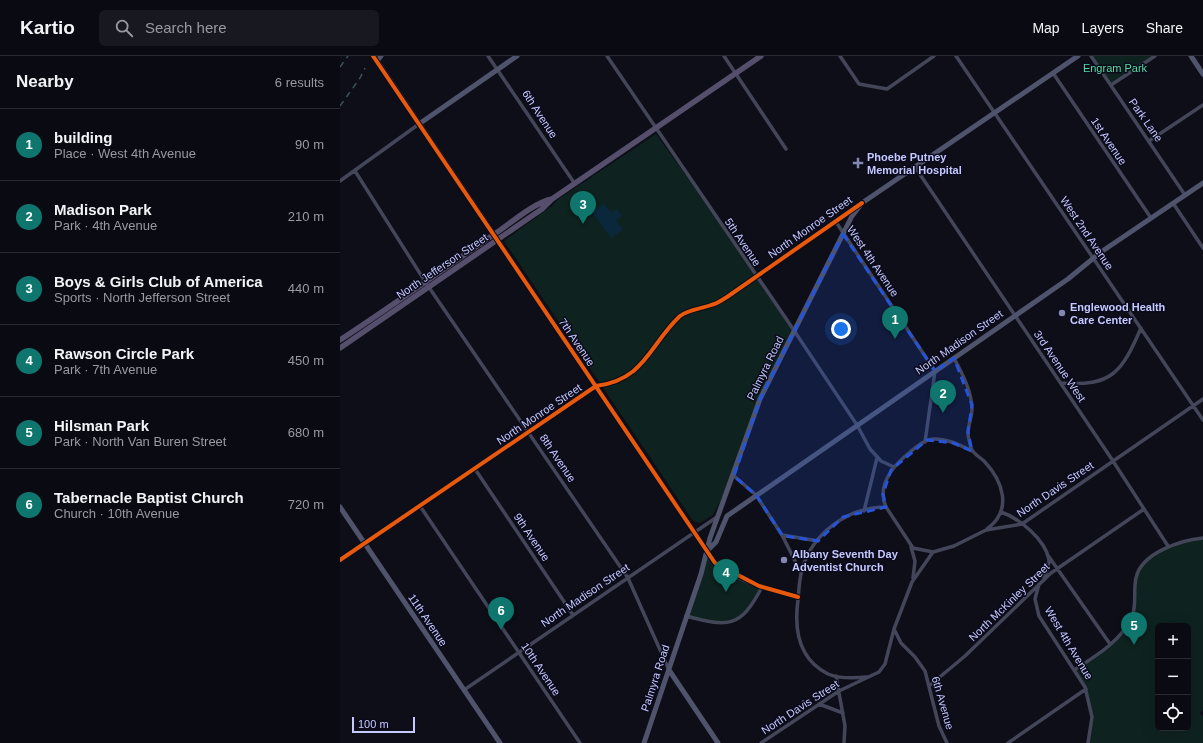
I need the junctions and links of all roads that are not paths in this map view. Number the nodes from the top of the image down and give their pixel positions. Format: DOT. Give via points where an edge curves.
graph roads {
  1 [pos="373,56"];
  2 [pos="381,56"];
  3 [pos="488,56"];
  4 [pos="517,56"];
  5 [pos="607,56"];
  6 [pos="724,56"];
  7 [pos="762,56"];
  8 [pos="840,56"];
  9 [pos="934,56"];
  10 [pos="956,56"];
  11 [pos="1091,56"];
  12 [pos="1155,56"];
  13 [pos="1191,56"];
  14 [pos="1075,57"];
  15 [pos="377,61"];
  16 [pos="498,69"];
  17 [pos="1053,73"];
  18 [pos="736,74"];
  19 [pos="1203,74"];
  20 [pos="1111,85"];
  21 [pos="1203,105"];
  22 [pos="995,113"];
  23 [pos="419,124"];
  24 [pos="656,129"];
  25 [pos="1149,141"];
  26 [pos="786,149"];
  27 [pos="915,167"];
  28 [pos="355,171"];
  29 [pos="340,181"];
  30 [pos="1203,183"];
  31 [pos="575,184"];
  32 [pos="1185,195"];
  33 [pos="552,199"];
  34 [pos="862,203"];
  35 [pos="1173,203"];
  36 [pos="1151,218"];
  37 [pos="836,222"];
  38 [pos="843,234"];
  39 [pos="494,235"];
  40 [pos="498,241"];
  41 [pos="1203,248"];
  42 [pos="1094,259"];
  43 [pos="756,276"];
  44 [pos="428,285"];
  45 [pos="1015,315"];
  46 [pos="1140,328"];
  47 [pos="794,331"];
  48 [pos="340,340"];
  49 [pos="340,348"];
  50 [pos="954,358"];
  51 [pos="935,371"];
  52 [pos="1060,383"];
  53 [pos="596,386"];
  54 [pos="1203,399"];
  55 [pos="1193,406"];
  56 [pos="1203,420"];
  57 [pos="856,425"];
  58 [pos="528,432"];
  59 [pos="925,442"];
  60 [pos="972,451"];
  61 [pos="877,458"];
  62 [pos="1113,461"];
  63 [pos="894,467"];
  64 [pos="475,468"];
  65 [pos="734,476"];
  66 [pos="756,496"];
  67 [pos="420,506"];
  68 [pos="340,507"];
  69 [pos="886,507"];
  70 [pos="1144,509"];
  71 [pos="864,511"];
  72 [pos="1001,512"];
  73 [pos="727,516"];
  74 [pos="718,517"];
  75 [pos="1022,524"];
  76 [pos="986,530"];
  77 [pos="695,532"];
  78 [pos="782,535"];
  79 [pos="1203,538"];
  80 [pos="818,540"];
  81 [pos="364,544"];
  82 [pos="911,546"];
  83 [pos="1168,546"];
  84 [pos="707,551"];
  85 [pos="933,552"];
  86 [pos="1048,554"];
  87 [pos="340,560"];
  88 [pos="1058,568"];
  89 [pos="801,573"];
  90 [pos="628,578"];
  91 [pos="1044,579"];
  92 [pos="912,582"];
  93 [pos="1039,583"];
  94 [pos="762,587"];
  95 [pos="798,597"];
  96 [pos="574,615"];
  97 [pos="686,616"];
  98 [pos="894,629"];
  99 [pos="1110,644"];
  100 [pos="519,652"];
  101 [pos="668,670"];
  102 [pos="1074,670"];
  103 [pos="836,676"];
  104 [pos="872,676"];
  105 [pos="929,686"];
  106 [pos="464,690"];
  107 [pos="1086,690"];
  108 [pos="839,691"];
  109 [pos="819,704"];
  110 [pos="843,713"];
  111 [pos="500,743"];
  112 [pos="580,743"];
  113 [pos="644,743"];
  114 [pos="718,743"];
  115 [pos="761,743"];
  116 [pos="844,743"];
  117 [pos="946,743"];
  118 [pos="1008,743"];
  119 [pos="1088,743"];
  1 -- 15 [label="street, 7th Avenue"];
  2 -- 15 [label="main road"];
  3 -- 16 [label="street, 6th Avenue"];
  4 -- 16 [label="main road"];
  5 -- 24 [label="street, 5th Avenue"];
  6 -- 18 [label="street"];
  7 -- 18 [label="main road, North Jefferson Street"];
  8 -- 9 [label="street" via="859,84 886,89"];
  10 -- 22 [label="street, West 2nd Avenue"];
  11 -- 20 [label="street, Park Lane"];
  12 -- 20 [label="street"];
  13 -- 19 [label="main road"];
  14 -- 17 [label="main road, North Monroe Street"];
  15 -- 23 [label="main road, 7th Avenue"];
  16 -- 23 [label="main road"];
  16 -- 31 [label="street, 6th Avenue"];
  17 -- 22 [label="main road, North Monroe Street"];
  17 -- 36 [label="street, 1st Avenue"];
  18 -- 24 [label="main road, North Jefferson Street"];
  18 -- 26 [label="street"];
  20 -- 25 [label="street, Park Lane"];
  21 -- 25 [label="street"];
  22 -- 27 [label="main road, North Monroe Street"];
  22 -- 42 [label="street, West 2nd Avenue"];
  23 -- 28 [label="street"];
  23 -- 39 [label="main road, 7th Avenue"];
  24 -- 31 [label="main road, North Jefferson Street"];
  24 -- 43 [label="street, 5th Avenue"];
  25 -- 32 [label="street, Park Lane"];
  27 -- 34 [label="main road, North Monroe Street"];
  27 -- 45 [label="street, 3rd Avenue West"];
  28 -- 29 [label="street"];
  28 -- 44 [label="street, 8th Avenue"];
  30 -- 32 [label="main road, North Madison Street"];
  31 -- 33 [label="main road, North Jefferson Street"];
  32 -- 35 [label="main road, North Madison Street"];
  33 -- 39 [label="main road, North Jefferson Street"];
  33 -- 40 [label="main road, North Jefferson Street"];
  34 -- 37 [label="street, North Monroe Street"];
  34 -- 38 [label="main road, Palmyra Road"];
  35 -- 36 [label="main road, North Madison Street"];
  35 -- 41 [label="street"];
  36 -- 42 [label="main road, North Madison Street"];
  37 -- 38 [label="street, West 4th Avenue"];
  37 -- 43 [label="street, North Monroe Street"];
  38 -- 47 [label="main road, Palmyra Road"];
  38 -- 51 [label="street, West 4th Avenue"];
  39 -- 40 [label="main road, 7th Avenue"];
  39 -- 44 [label="main road, North Jefferson Street"];
  40 -- 44 [label="main road, North Jefferson Street"];
  40 -- 53 [label="main road, 7th Avenue"];
  42 -- 45 [label="main road, North Madison Street"];
  42 -- 46 [label="street, West 2nd Avenue"];
  43 -- 47 [label="street, 5th Avenue"];
  43 -- 53 [label="street, North Monroe Street" via="719,302 680,316 635,371 617,382"];
  44 -- 48 [label="main road, North Jefferson Street"];
  44 -- 49 [label="main road, North Jefferson Street"];
  44 -- 58 [label="street, 8th Avenue"];
  45 -- 50 [label="main road, North Madison Street"];
  45 -- 52 [label="street, 3rd Avenue West"];
  46 -- 52 [label="street" via="1130,354 1113,374 1094,382"];
  46 -- 55 [label="street, West 2nd Avenue"];
  47 -- 57 [label="street, 5th Avenue"];
  47 -- 65 [label="main road, Palmyra Road" via="760,400"];
  50 -- 51 [label="main road, North Madison Street"];
  50 -- 60 [label="street" via="971,397 972,411 968,432"];
  51 -- 57 [label="main road, North Madison Street"];
  51 -- 59 [label="street"];
  52 -- 62 [label="street, 3rd Avenue West"];
  53 -- 58 [label="street, North Monroe Street"];
  53 -- 77 [label="main road, 7th Avenue"];
  54 -- 55 [label="street, North Davis Street"];
  55 -- 56 [label="street, West 2nd Avenue"];
  55 -- 62 [label="street, North Davis Street"];
  57 -- 61 [label="street, 5th Avenue"];
  57 -- 66 [label="main road, North Madison Street"];
  58 -- 64 [label="street, North Monroe Street"];
  58 -- 90 [label="street, 8th Avenue"];
  59 -- 60 [label="street" via="945,440"];
  59 -- 63 [label="street"];
  60 -- 72 [label="street" via="984,460 1000,483 1003,496"];
  61 -- 63 [label="street, 5th Avenue"];
  61 -- 71 [label="street"];
  62 -- 70 [label="street, 3rd Avenue West"];
  62 -- 75 [label="street, North Davis Street"];
  63 -- 69 [label="street" via="883,494"];
  64 -- 67 [label="street, North Monroe Street"];
  64 -- 96 [label="street, 9th Avenue"];
  65 -- 66 [label="street"];
  65 -- 74 [label="main road, Palmyra Road"];
  66 -- 73 [label="main road, North Madison Street"];
  66 -- 78 [label="street"];
  67 -- 81 [label="street, North Monroe Street"];
  67 -- 100 [label="street, 10th Avenue"];
  68 -- 81 [label="main road, 11th Avenue"];
  69 -- 71 [label="street"];
  69 -- 82 [label="street"];
  70 -- 83 [label="street, 3rd Avenue West"];
  70 -- 88 [label="street, North McKinley Street"];
  71 -- 80 [label="street" via="843,517"];
  72 -- 75 [label="street"];
  72 -- 76 [label="street" via="996,522"];
  73 -- 84 [label="main road, Palmyra Road" via="716,542"];
  74 -- 77 [label="street, North Madison Street"];
  74 -- 84 [label="main road, Palmyra Road"];
  75 -- 76 [label="street, North Davis Street"];
  75 -- 86 [label="street" via="1035,535"];
  76 -- 85 [label="street, North Davis Street" via="954,546"];
  77 -- 84 [label="main road, 7th Avenue"];
  77 -- 90 [label="street, North Madison Street"];
  78 -- 80 [label="street"];
  78 -- 89 [label="street"];
  79 -- 83 [label="street"];
  80 -- 89 [label="street"];
  81 -- 87 [label="street, North Monroe Street"];
  81 -- 106 [label="main road, 11th Avenue"];
  82 -- 85 [label="street"];
  82 -- 92 [label="street" via="914,561"];
  83 -- 99 [label="street" via="1139,568 1132,616"];
  84 -- 94 [label="street, 7th Avenue" via="716,564"];
  84 -- 97 [label="main road, Palmyra Road"];
  85 -- 92 [label="street, North Davis Street"];
  86 -- 88 [label="street"];
  86 -- 91 [label="street" via="1049,563"];
  88 -- 91 [label="street, North McKinley Street"];
  88 -- 99 [label="street"];
  89 -- 95 [label="street"];
  90 -- 96 [label="street, North Madison Street"];
  90 -- 101 [label="street, 8th Avenue"];
  91 -- 93 [label="street, North McKinley Street"];
  92 -- 98 [label="street, North Davis Street"];
  93 -- 102 [label="street, West 4th Avenue" via="1036,599 1040,616"];
  93 -- 105 [label="street, North McKinley Street" via="1023,602"];
  94 -- 95 [label="street, 7th Avenue"];
  94 -- 97 [label="street" via="748,609 736,620 714,624"];
  95 -- 103 [label="street" via="798,640 814,663 828,675"];
  96 -- 100 [label="street, North Madison Street"];
  97 -- 101 [label="main road, Palmyra Road"];
  98 -- 104 [label="street, North Davis Street" via="885,664"];
  98 -- 105 [label="street, 6th Avenue" via="901,643 920,663"];
  99 -- 102 [label="street"];
  100 -- 106 [label="street, North Madison Street"];
  100 -- 112 [label="street, 10th Avenue"];
  101 -- 113 [label="main road, Palmyra Road"];
  101 -- 114 [label="main road, 8th Avenue"];
  102 -- 107 [label="street, West 4th Avenue"];
  103 -- 104 [label="street"];
  103 -- 108 [label="street"];
  104 -- 108 [label="street, North Davis Street"];
  105 -- 117 [label="street, 6th Avenue" via="937,721"];
  106 -- 111 [label="main road, 11th Avenue"];
  107 -- 118 [label="street"];
  107 -- 119 [label="street" via="1092,718"];
  108 -- 109 [label="street, North Davis Street"];
  108 -- 110 [label="street"];
  109 -- 110 [label="street"];
  109 -- 115 [label="street, North Davis Street"];
  110 -- 116 [label="street"];
}
